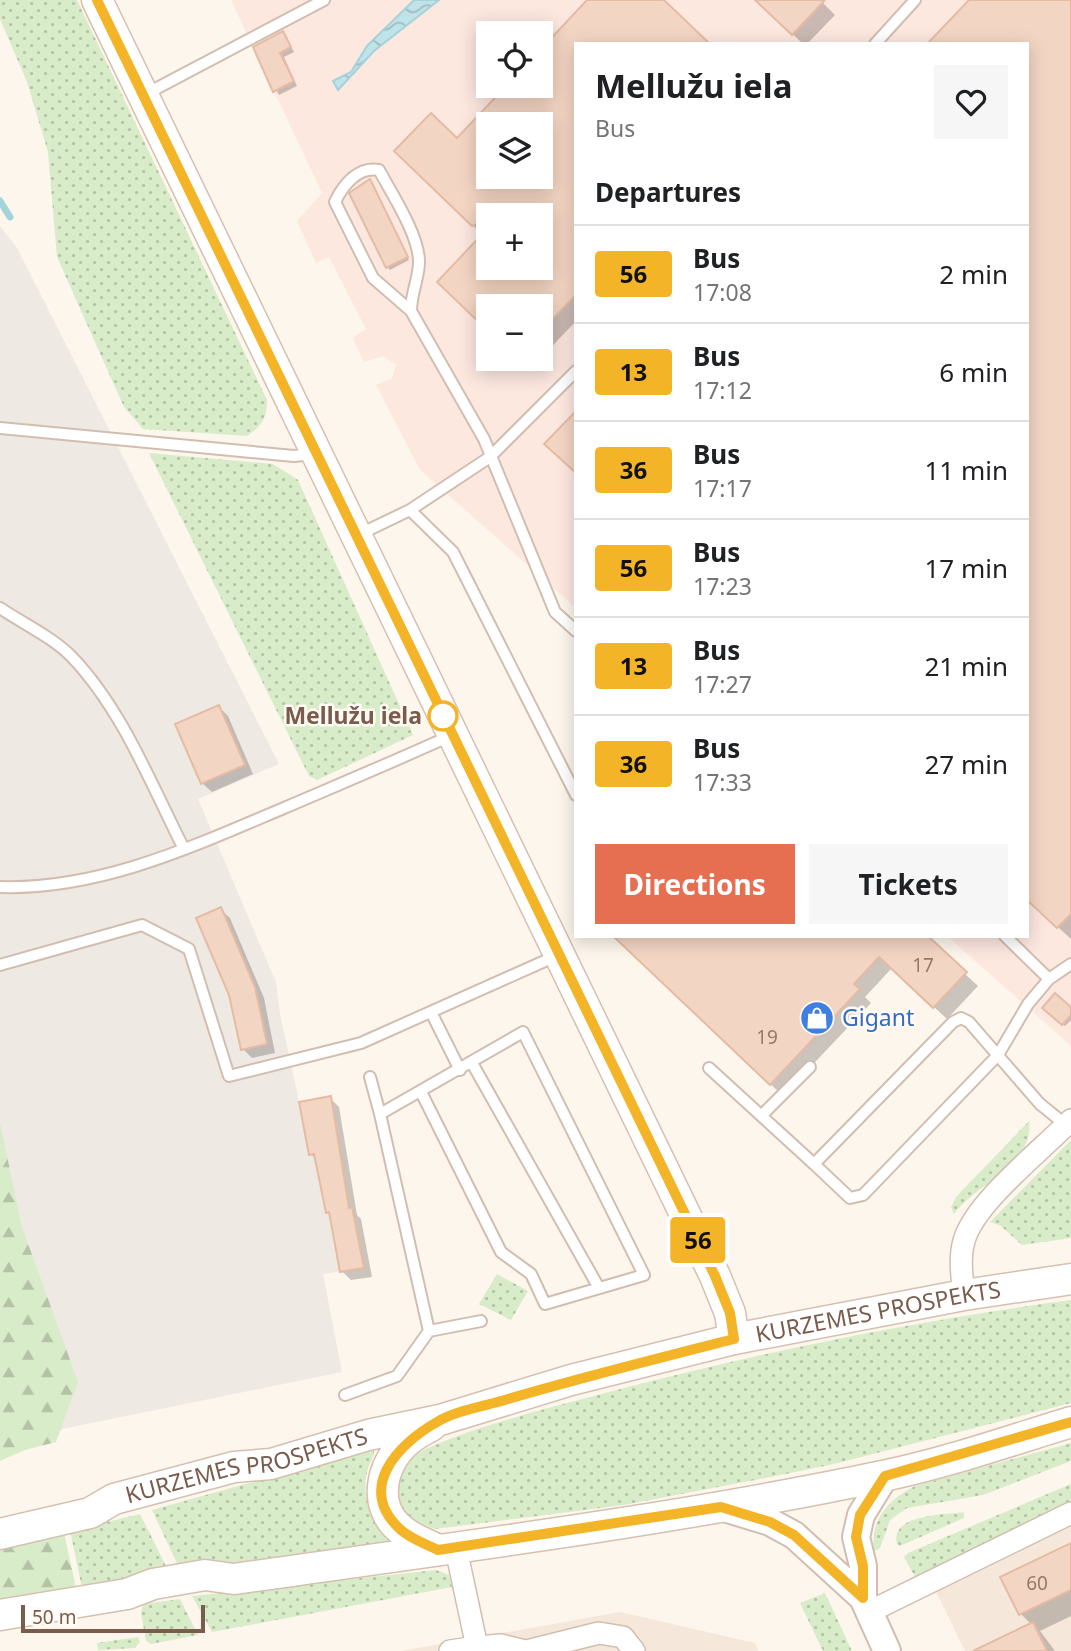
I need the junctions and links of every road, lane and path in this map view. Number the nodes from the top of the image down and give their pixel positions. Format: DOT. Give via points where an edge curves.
graph roads {
  1 [pos="97,0"];
  2 [pos="324,0"];
  3 [pos="915,0"];
  4 [pos="877,42"];
  5 [pos="143,96"];
  6 [pos="411,311"];
  7 [pos="574,372"];
  8 [pos="0,428"];
  9 [pos="316,454"];
  10 [pos="490,457"];
  11 [pos="410,510"];
  12 [pos="356,536"];
  13 [pos="0,608"];
  14 [pos="574,629"];
  15 [pos="452,734"];
  16 [pos="574,791"];
  17 [pos="184,849"];
  18 [pos="0,887"];
  19 [pos="1007,938"];
  20 [pos="559,955"];
  21 [pos="1071,964"];
  22 [pos="0,965"];
  23 [pos="1049,979"];
  24 [pos="431,1013"];
  25 [pos="998,1055"];
  26 [pos="472,1063"];
  27 [pos="810,1067"];
  28 [pos="709,1068"];
  29 [pos="460,1070"];
  30 [pos="370,1077"];
  31 [pos="421,1092"];
  32 [pos="380,1114"];
  33 [pos="762,1115"];
  34 [pos="1068,1123"];
  35 [pos="814,1164"];
  36 [pos="1071,1279"];
  37 [pos="599,1288"];
  38 [pos="964,1295"];
  39 [pos="481,1321"];
  40 [pos="429,1331"];
  41 [pos="734,1339"];
  42 [pos="345,1395"];
  43 [pos="440,1420"];
  44 [pos="1071,1422"];
  45 [pos="885,1476"];
  46 [pos="721,1507"];
  47 [pos="1071,1513"];
  48 [pos="0,1534"];
  49 [pos="447,1549"];
  50 [pos="866,1605"];
  51 [pos="0,1615"];
  52 [pos="477,1647"];
  53 [pos="450,1651"];
  54 [pos="526,1651"];
  55 [pos="635,1651"];
  56 [pos="887,1651"];
  1 -- 5 [label="main road"];
  2 -- 5 [label="lane"];
  3 -- 4 [label="lane"];
  5 -- 9 [label="main road"];
  6 -- 6 [label="lane" via="418,248 380,170 371,168 345,183 335,202 373,278"];
  6 -- 10 [label="lane"];
  7 -- 10 [label="lane"];
  8 -- 9 [label="lane" via="294,456"];
  9 -- 12 [label="main road"];
  10 -- 11 [label="lane"];
  10 -- 14 [label="lane" via="555,612"];
  11 -- 12 [label="lane"];
  11 -- 16 [label="lane" via="453,552"];
  12 -- 15 [label="main road"];
  13 -- 17 [label="lane" via="68,654 96,685"];
  15 -- 17 [label="lane"];
  15 -- 20 [label="main road"];
  17 -- 18 [label="lane" via="64,884"];
  19 -- 23 [label="lane"];
  20 -- 24 [label="lane"];
  20 -- 41 [label="main road" via="719,1285"];
  21 -- 23 [label="lane"];
  22 -- 24 [label="lane" via="142,925 189,949 229,1076 361,1043"];
  23 -- 25 [label="lane" via="1028,1004"];
  24 -- 29 [label="lane"];
  25 -- 34 [label="lane" via="1040,1104"];
  25 -- 35 [label="lane" via="863,1195 850,1198"];
  25 -- 35 [label="lane" via="969,1022 953,1021"];
  26 -- 29 [label="lane"];
  26 -- 37 [label="lane"];
  26 -- 37 [label="lane" via="523,1032 644,1275"];
  27 -- 33 [label="lane"];
  28 -- 33 [label="lane"];
  29 -- 31 [label="lane"];
  30 -- 32 [label="lane"];
  31 -- 32 [label="lane"];
  31 -- 37 [label="lane" via="501,1252 531,1274 545,1304"];
  32 -- 40 [label="lane"];
  33 -- 35 [label="lane"];
  34 -- 38 [label="street" via="976,1215 964,1240"];
  36 -- 38 [label="main road, KURZEMES PROSPEKTS"];
  38 -- 41 [label="main road, KURZEMES PROSPEKTS"];
  39 -- 40 [label="lane"];
  40 -- 42 [label="lane" via="397,1376"];
  41 -- 43 [label="main road, KURZEMES PROSPEKTS"];
  43 -- 48 [label="main road, KURZEMES PROSPEKTS" via="368,1435 271,1464 234,1467 114,1499 90,1513"];
  43 -- 49 [label="main road" via="407,1441 387,1468 382,1490 385,1507 404,1532"];
  44 -- 45 [label="main road"];
  45 -- 46 [label="main road"];
  45 -- 50 [label="street" via="860,1515 856,1537"];
  46 -- 49 [label="main road"];
  46 -- 50 [label="street" via="770,1522 794,1535"];
  47 -- 50 [label="street"];
  49 -- 51 [label="main road" via="234,1579 205,1575 153,1584 127,1594"];
  49 -- 52 [label="street"];
  50 -- 56 [label="street"];
  52 -- 53 [label="street"];
  52 -- 54 [label="street" via="501,1645"];
  54 -- 55 [label="street" via="599,1633 623,1637"];
}
